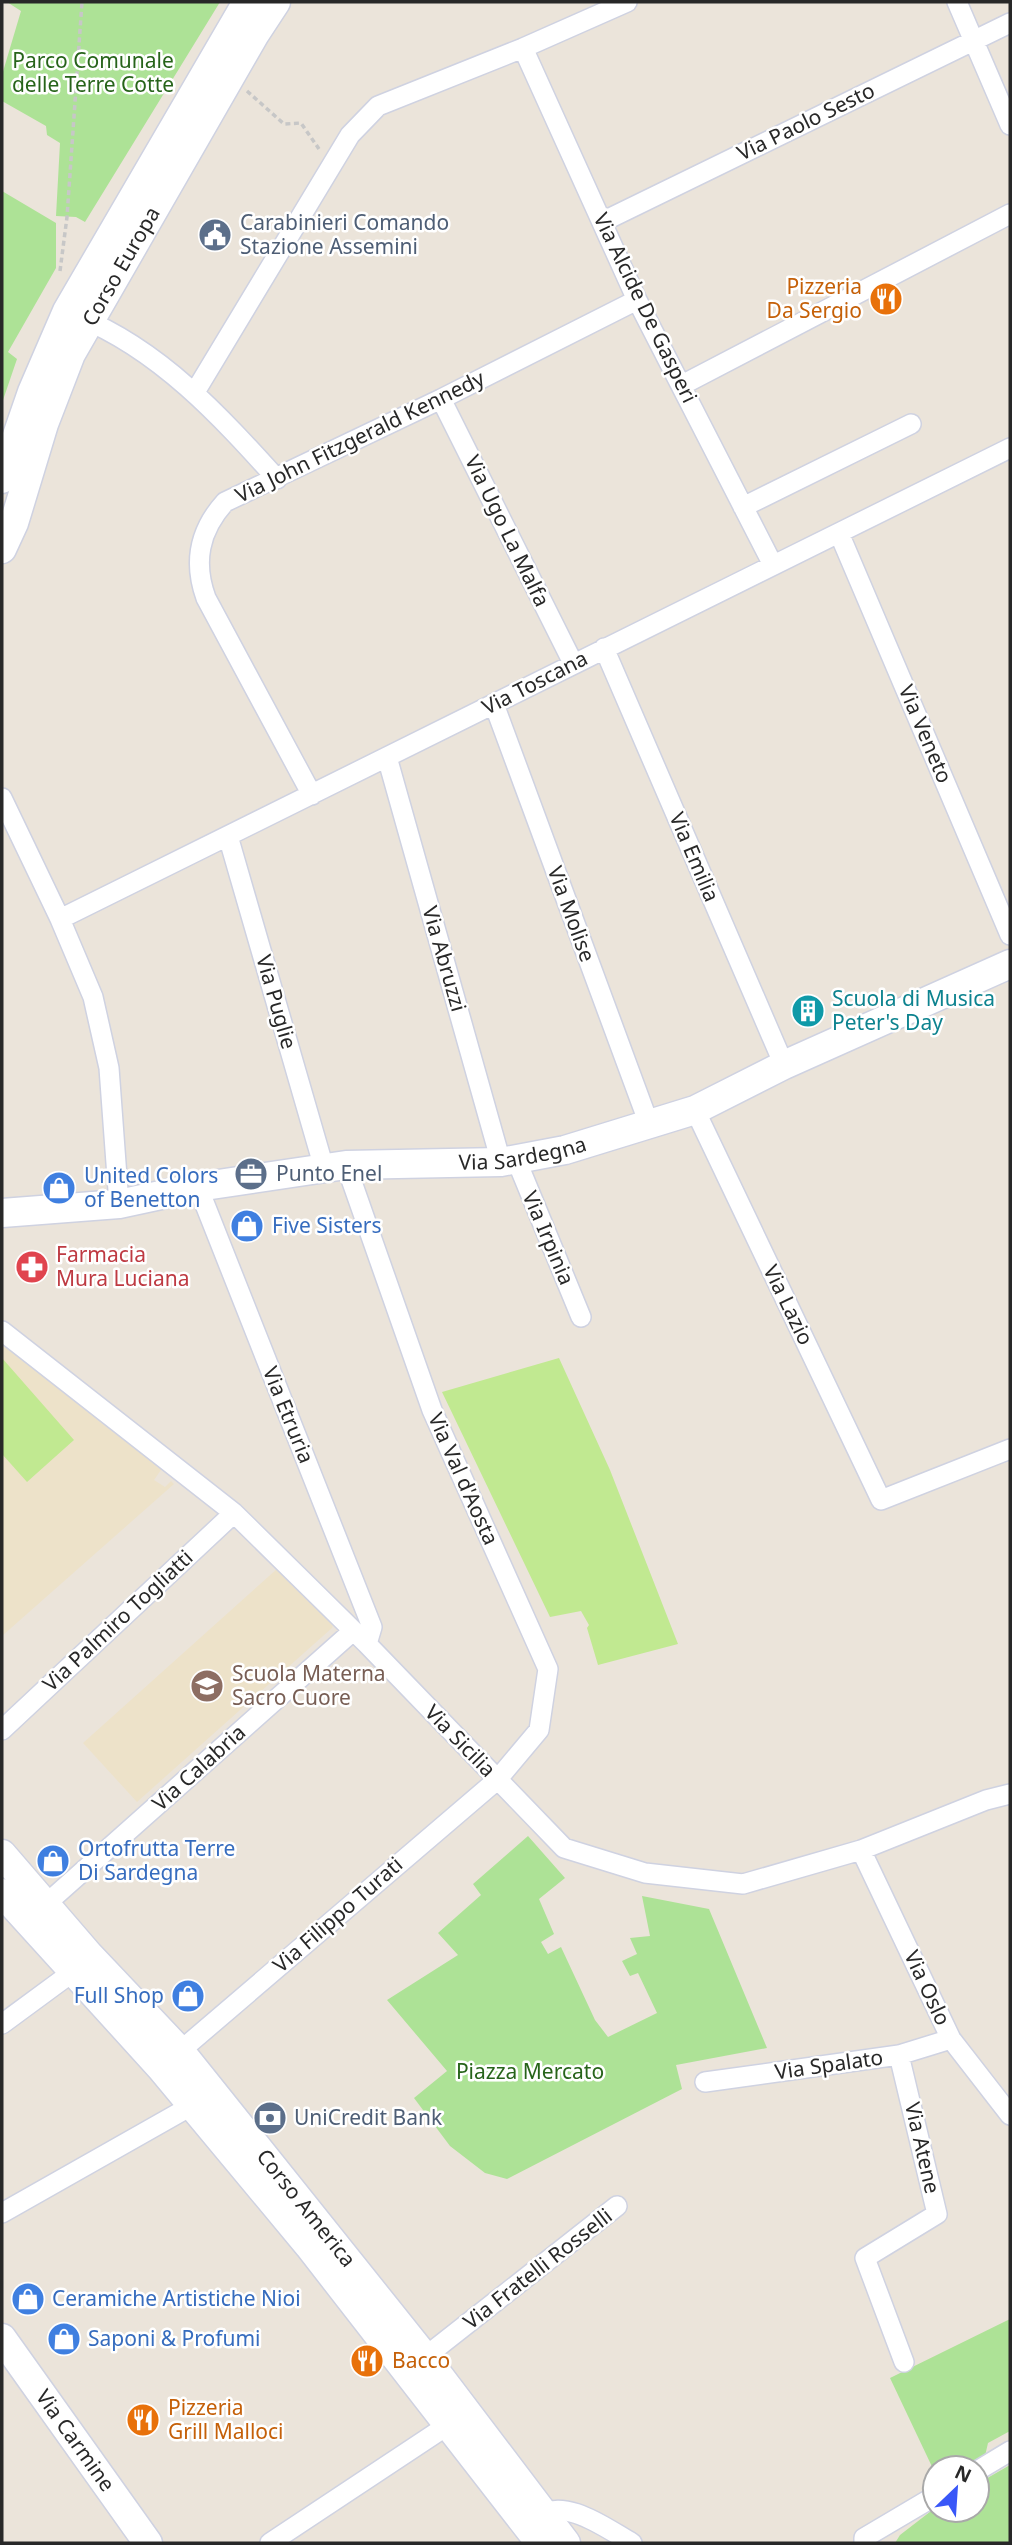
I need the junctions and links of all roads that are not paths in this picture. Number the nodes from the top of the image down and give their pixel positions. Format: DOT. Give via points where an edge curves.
graph roads {
  1 [pos="247,2"];
  2 [pos="276,2"];
  3 [pos="627,2"];
  4 [pos="957,2"];
  5 [pos="1010,23"];
  6 [pos="972,40"];
  7 [pos="523,48"];
  8 [pos="1010,125"];
  9 [pos="1010,214"];
  10 [pos="602,222"];
  11 [pos="637,300"];
  12 [pos="78,316"];
  13 [pos="682,385"];
  14 [pos="195,392"];
  15 [pos="441,399"];
  16 [pos="911,424"];
  17 [pos="1010,447"];
  18 [pos="2,479"];
  19 [pos="277,479"];
  20 [pos="743,507"];
  21 [pos="839,533"];
  22 [pos="2,549"];
  23 [pos="773,565"];
  24 [pos="604,648"];
  25 [pos="573,663"];
  26 [pos="494,704"];
  27 [pos="387,757"];
  28 [pos="312,795"];
  29 [pos="2,798"];
  30 [pos="9,832"];
  31 [pos="228,836"];
  32 [pos="61,919"];
  33 [pos="1010,935"];
  34 [pos="1010,964"];
  35 [pos="784,1065"];
  36 [pos="695,1110"];
  37 [pos="649,1124"];
  38 [pos="508,1160"];
  39 [pos="335,1167"];
  40 [pos="198,1187"];
  41 [pos="120,1204"];
  42 [pos="2,1213"];
  43 [pos="581,1317"];
  44 [pos="2,1331"];
  45 [pos="1010,1449"];
  46 [pos="234,1513"];
  47 [pos="360,1638"];
  48 [pos="2,1730"];
  49 [pos="497,1780"];
  50 [pos="1010,1794"];
  51 [pos="861,1850"];
  52 [pos="2,1854"];
  53 [pos="2,1893"];
  54 [pos="46,1904"];
  55 [pos="81,1964"];
  56 [pos="2,2024"];
  57 [pos="951,2039"];
  58 [pos="900,2055"];
  59 [pos="170,2059"];
  60 [pos="705,2082"];
  61 [pos="191,2106"];
  62 [pos="1010,2115"];
  63 [pos="617,2206"];
  64 [pos="2,2213"];
  65 [pos="2,2338"];
  66 [pos="425,2357"];
  67 [pos="904,2362"];
  68 [pos="449,2425"];
  69 [pos="1010,2451"];
  70 [pos="991,2463"];
  71 [pos="921,2504"];
  72 [pos="537,2527"];
  73 [pos="148,2543"];
  74 [pos="270,2543"];
  75 [pos="566,2543"];
  76 [pos="632,2543"];
  77 [pos="864,2543"];
  1 -- 12 [label="street, Corso Europa"];
  2 -- 12 [label="street, Corso Europa"];
  3 -- 7 [label="street"];
  4 -- 6 [label="street"];
  5 -- 6 [label="street, Via Paolo Sesto"];
  6 -- 8 [label="street"];
  6 -- 10 [label="street, Via Paolo Sesto"];
  7 -- 10 [label="street, Via Alcide De Gasperi"];
  7 -- 14 [label="street" via="378,106 350,135"];
  9 -- 13 [label="street"];
  10 -- 11 [label="street, Via Alcide De Gasperi"];
  11 -- 13 [label="street, Via Alcide De Gasperi"];
  11 -- 15 [label="street, Via John Fitzgerald Kennedy"];
  12 -- 14 [label="street" via="149,356"];
  12 -- 18 [label="street, Corso Europa" via="33,392"];
  12 -- 22 [label="street, Corso Europa" via="71,354"];
  13 -- 20 [label="street, Via Alcide De Gasperi"];
  14 -- 19 [label="street"];
  15 -- 19 [label="street, Via John Fitzgerald Kennedy"];
  15 -- 25 [label="street, Via Ugo La Malfa"];
  16 -- 20 [label="street"];
  17 -- 21 [label="street, Via Toscana"];
  19 -- 28 [label="street, Via John Fitzgerald Kennedy" via="225,502 211,517 199,551 199,579"];
  20 -- 23 [label="street, Via Alcide De Gasperi"];
  21 -- 23 [label="street, Via Toscana"];
  21 -- 33 [label="street, Via Veneto"];
  23 -- 24 [label="street, Via Toscana"];
  24 -- 25 [label="street, Via Toscana"];
  24 -- 35 [label="street, Via Emilia"];
  25 -- 26 [label="street, Via Toscana"];
  26 -- 27 [label="street, Via Toscana"];
  26 -- 37 [label="street, Via Molise"];
  27 -- 28 [label="street, Via Toscana"];
  27 -- 38 [label="street, Via Abruzzi"];
  28 -- 31 [label="street, Via Toscana"];
  29 -- 30 [label="street"];
  30 -- 32 [label="street"];
  31 -- 32 [label="street, Via Toscana"];
  31 -- 39 [label="street, Via Puglie"];
  32 -- 41 [label="street" via="93,997 109,1068"];
  34 -- 35 [label="street, Via Sardegna"];
  35 -- 36 [label="street, Via Sardegna"];
  36 -- 37 [label="street, Via Sardegna"];
  36 -- 45 [label="street, Via Lazio" via="881,1500"];
  37 -- 38 [label="street, Via Sardegna" via="565,1150"];
  38 -- 39 [label="street, Via Sardegna"];
  38 -- 43 [label="street, Via Irpinia"];
  39 -- 40 [label="street, Via Sardegna"];
  39 -- 49 [label="street, Via Val d'Aosta" via="432,1409 548,1669 538,1730"];
  40 -- 41 [label="street, Via Sardegna"];
  40 -- 47 [label="street, Via Etruria" via="372,1626"];
  41 -- 42 [label="street, Via Sardegna"];
  44 -- 46 [label="street, Via Sicilia"];
  46 -- 47 [label="street, Via Sicilia"];
  46 -- 48 [label="street, Via Palmiro Togliatti"];
  47 -- 49 [label="street, Via Sicilia"];
  47 -- 54 [label="street, Via Calabria"];
  49 -- 51 [label="street, Via Sicilia" via="564,1848 645,1873 743,1885"];
  49 -- 59 [label="street, Via Filippo Turati"];
  50 -- 51 [label="street, Via Sicilia"];
  51 -- 57 [label="street, Via Oslo"];
  52 -- 54 [label="street, Corso America"];
  53 -- 55 [label="street, Corso America"];
  54 -- 55 [label="street, Corso America"];
  55 -- 56 [label="street"];
  55 -- 59 [label="street, Corso America"];
  57 -- 58 [label="street, Via Spalato"];
  57 -- 62 [label="street, Via Oslo"];
  58 -- 60 [label="street, Via Spalato"];
  58 -- 67 [label="street, Via Atene" via="937,2214 865,2258"];
  59 -- 61 [label="street, Corso America"];
  59 -- 66 [label="street, Corso America"];
  61 -- 64 [label="street"];
  61 -- 68 [label="street, Corso America" via="309,2246"];
  63 -- 66 [label="street, Via Fratelli Rosselli"];
  65 -- 73 [label="street, Via Carmine"];
  66 -- 72 [label="street, Corso America"];
  68 -- 72 [label="street, Corso America"];
  68 -- 74 [label="street"];
  69 -- 70 [label="street"];
  71 -- 77 [label="street" via="864,2538"];
  72 -- 75 [label="street, Corso America"];
  72 -- 76 [label="street" via="564,2510"];
}
